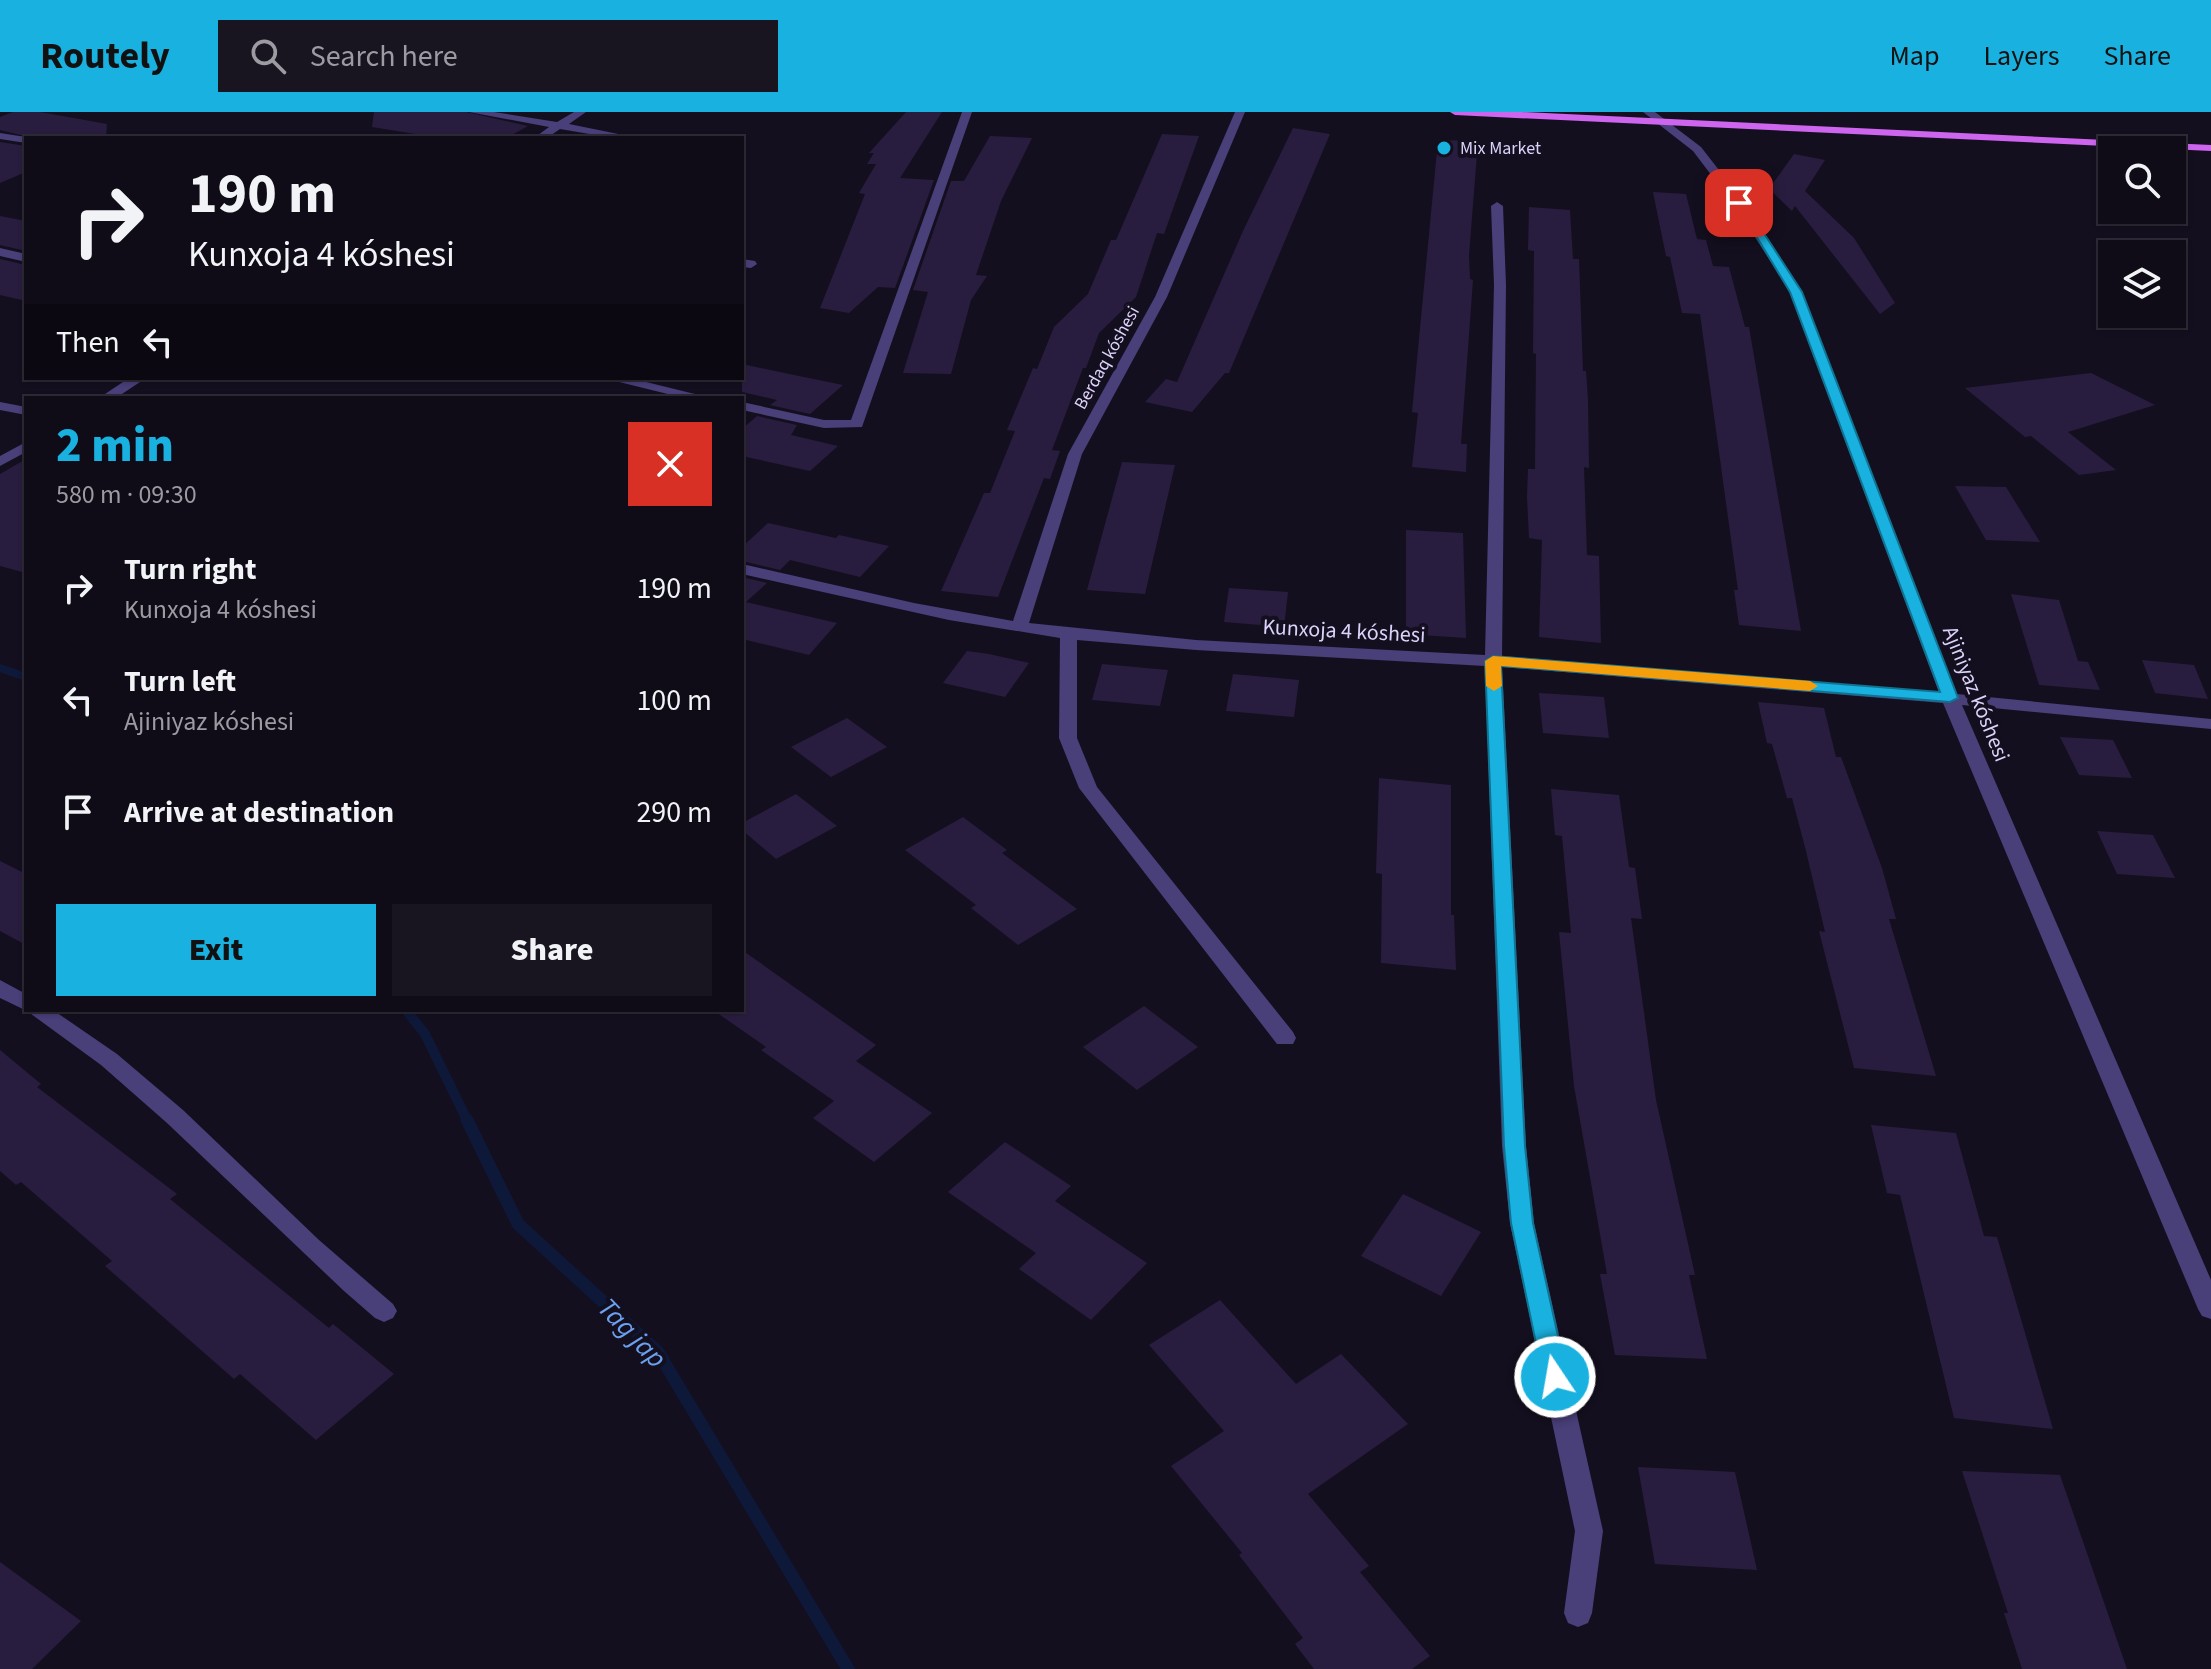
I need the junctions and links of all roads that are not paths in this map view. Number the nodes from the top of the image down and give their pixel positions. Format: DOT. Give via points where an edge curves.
graph roads {
  1 [pos="474,112"];
  2 [pos="581,112"];
  3 [pos="967,112"];
  4 [pos="1240,112"];
  5 [pos="1455,112"];
  6 [pos="1634,112"];
  7 [pos="1653,115"];
  8 [pos="560,125"];
  9 [pos="0,136"];
  10 [pos="542,136"];
  11 [pos="622,136"];
  12 [pos="24,140"];
  13 [pos="2211,140"];
  14 [pos="2211,148"];
  15 [pos="1497,206"];
  16 [pos="0,252"];
  17 [pos="24,258"];
  18 [pos="136,380"];
  19 [pos="619,380"];
  20 [pos="109,396"];
  21 [pos="695,396"];
  22 [pos="0,406"];
  23 [pos="744,406"];
  24 [pos="24,411"];
  25 [pos="24,447"];
  26 [pos="0,462"];
  27 [pos="744,569"];
  28 [pos="1019,627"];
  29 [pos="1069,633"];
  30 [pos="1493,661"];
  31 [pos="1950,698"];
  32 [pos="2211,724"];
  33 [pos="0,988"];
  34 [pos="24,1003"];
  35 [pos="40,1012"];
  36 [pos="1285,1038"];
  37 [pos="2211,1309"];
  38 [pos="384,1311"];
  39 [pos="1578,1613"];
  1 -- 8 [label="street"];
  2 -- 8 [label="street"];
  3 -- 23 [label="street" via="857,424 824,424"];
  4 -- 28 [label="street, Berdaq kóshesi" via="1161,297 1075,454"];
  5 -- 7 [label="main road"];
  6 -- 7 [label="main road"];
  7 -- 13 [label="main road"];
  7 -- 14 [label="main road"];
  7 -- 31 [label="street, Ajiniyaz kóshesi" via="1697,149 1794,288"];
  8 -- 10 [label="street"];
  8 -- 11 [label="street"];
  9 -- 12 [label="street"];
  15 -- 30 [label="street"];
  16 -- 17 [label="street"];
  18 -- 20 [label="street"];
  19 -- 21 [label="street"];
  22 -- 24 [label="street"];
  25 -- 26 [label="street"];
  27 -- 28 [label="street, Kunxoja 4 kóshesi"];
  28 -- 29 [label="street, Kunxoja 4 kóshesi"];
  29 -- 30 [label="street, Kunxoja 4 kóshesi"];
  29 -- 36 [label="street" via="1068,738 1088,788"];
  30 -- 31 [label="street, Kunxoja 4 kóshesi"];
  30 -- 39 [label="street" via="1514,1146 1522,1223 1589,1531"];
  31 -- 32 [label="street, Kunxoja 4 kóshesi"];
  31 -- 37 [label="street, Ajiniyaz kóshesi"];
  33 -- 34 [label="street"];
  35 -- 38 [label="street" via="82,1037 167,1108"];
}
